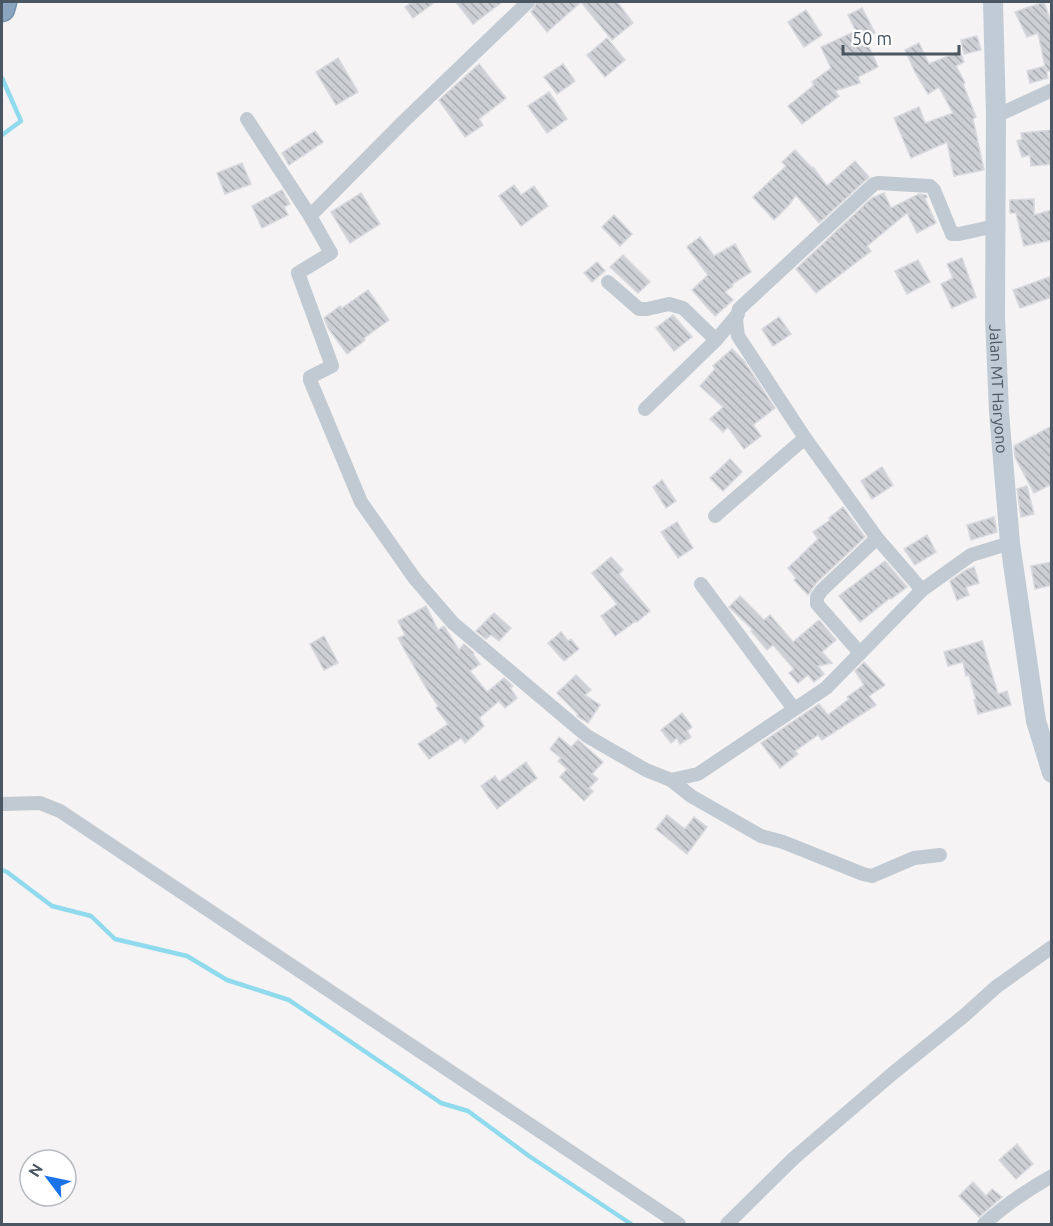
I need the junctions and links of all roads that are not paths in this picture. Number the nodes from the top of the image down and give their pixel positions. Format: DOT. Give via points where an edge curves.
graph roads {
  1 [pos="4,2"];
  2 [pos="528,2"];
  3 [pos="993,2"];
  4 [pos="2,9"];
  5 [pos="1052,90"];
  6 [pos="996,116"];
  7 [pos="247,119"];
  8 [pos="310,216"];
  9 [pos="995,226"];
  10 [pos="608,282"];
  11 [pos="738,314"];
  12 [pos="716,340"];
  13 [pos="645,409"];
  14 [pos="805,438"];
  15 [pos="715,516"];
  16 [pos="877,538"];
  17 [pos="1010,543"];
  18 [pos="701,584"];
  19 [pos="922,590"];
  20 [pos="860,652"];
  21 [pos="794,709"];
  22 [pos="1052,773"];
  23 [pos="671,780"];
  24 [pos="2,804"];
  25 [pos="940,855"];
  26 [pos="1052,947"];
  27 [pos="1052,1176"];
  28 [pos="680,1224"];
  29 [pos="727,1224"];
  30 [pos="984,1224"];
  1 -- 4 [label="highway"];
  2 -- 8 [label="street"];
  3 -- 6 [label="main road, Jalan MT Haryono"];
  5 -- 6 [label="street"];
  6 -- 9 [label="main road, Jalan MT Haryono"];
  7 -- 8 [label="street"];
  8 -- 23 [label="street" via="331,253 298,273 332,366 310,380 361,502 415,579 453,623 587,736"];
  9 -- 11 [label="street" via="952,234 930,186 874,184"];
  9 -- 17 [label="main road, Jalan MT Haryono" via="998,400"];
  10 -- 12 [label="street" via="639,309 669,304 683,308"];
  11 -- 12 [label="street"];
  11 -- 14 [label="street" via="738,336"];
  12 -- 13 [label="street"];
  14 -- 15 [label="street"];
  14 -- 16 [label="street"];
  16 -- 19 [label="street"];
  16 -- 20 [label="street" via="817,597 817,604"];
  17 -- 19 [label="street" via="971,555"];
  17 -- 22 [label="main road, Jalan MT Haryono" via="1036,721"];
  18 -- 21 [label="street"];
  19 -- 20 [label="street"];
  20 -- 21 [label="street" via="826,688"];
  21 -- 23 [label="street" via="698,774"];
  23 -- 25 [label="street" via="691,796 761,836 863,874 872,876 914,858"];
  24 -- 28 [label="street" via="40,803 60,811"];
  26 -- 29 [label="street" via="996,987 883,1082 794,1158"];
  27 -- 30 [label="street" via="1024,1191"];
}
